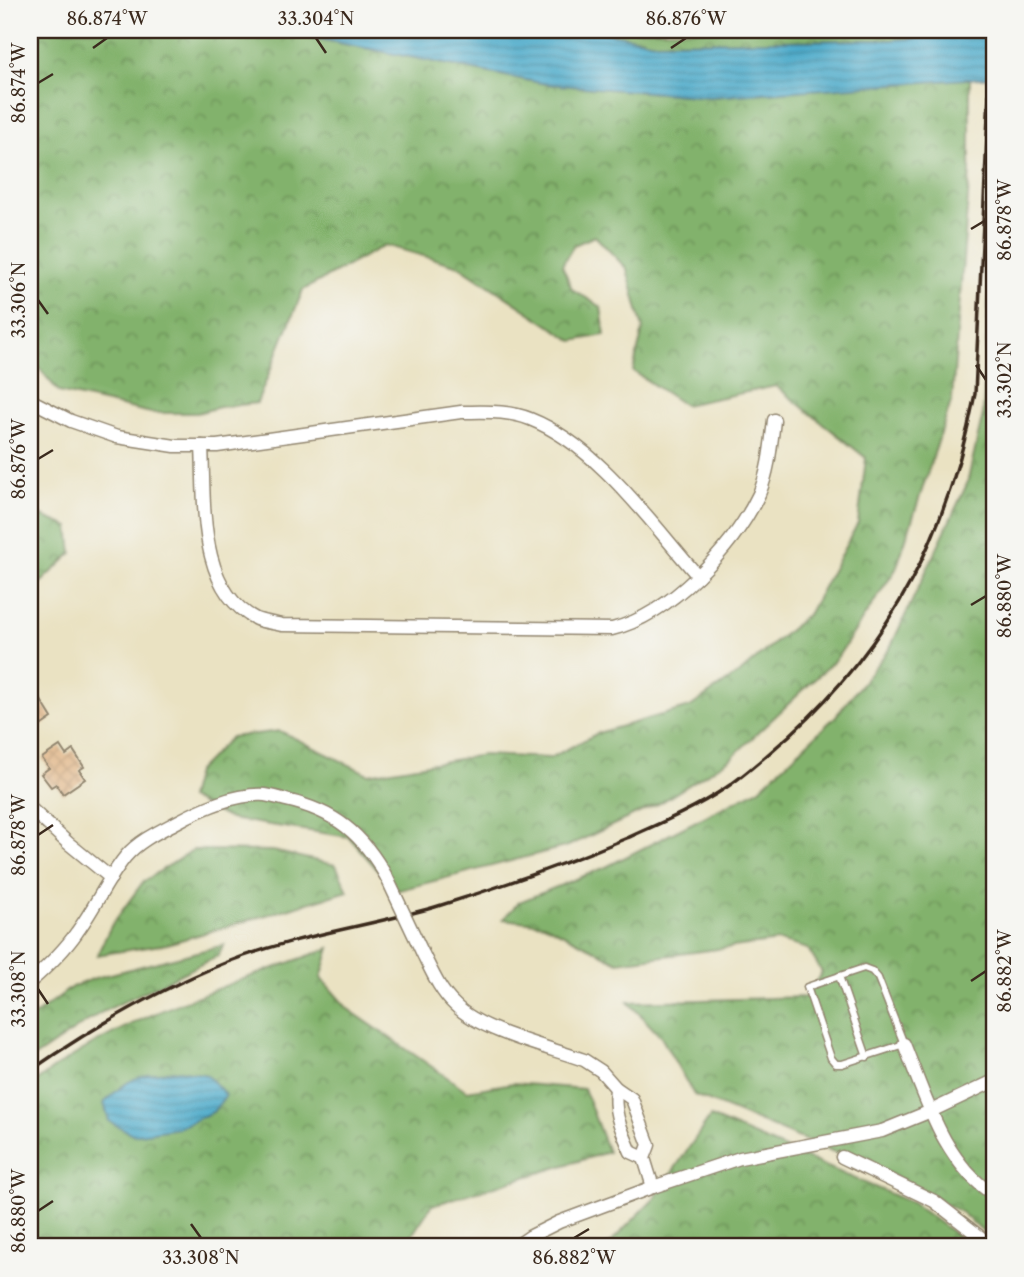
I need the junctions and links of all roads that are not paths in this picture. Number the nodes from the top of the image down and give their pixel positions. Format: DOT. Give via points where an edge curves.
graph roads {
  1 [pos="30,400"];
  2 [pos="774,420"];
  3 [pos="202,446"];
  4 [pos="698,576"];
  5 [pos="30,808"];
  6 [pos="111,878"];
  7 [pos="839,976"];
  8 [pos="30,982"];
  9 [pos="904,1044"];
  10 [pos="867,1057"];
  11 [pos="994,1081"];
  12 [pos="615,1088"];
  13 [pos="931,1111"];
  14 [pos="842,1157"];
  15 [pos="644,1158"];
  16 [pos="653,1186"];
  17 [pos="994,1195"];
  18 [pos="515,1247"];
  19 [pos="993,1247"];
  1 -- 3 [label="street" via="117,437"];
  2 -- 4 [label="street" via="760,492 741,527"];
  3 -- 4 [label="street" via="461,412 500,411 529,419 582,451"];
  3 -- 4 [label="street" via="207,543 213,565 224,589 256,619 282,625 612,629 653,613"];
  5 -- 6 [label="street"];
  6 -- 8 [label="street" via="77,933"];
  6 -- 12 [label="street, bridge" via="127,854 148,838 229,800 264,795 310,805 360,837 376,858 437,982 453,1004 470,1018 584,1060"];
  7 -- 9 [label="lane" via="864,968 872,971"];
  7 -- 10 [label="lane"];
  7 -- 10 [label="lane" via="807,987 831,1058 842,1065"];
  9 -- 10 [label="lane"];
  9 -- 13 [label="street"];
  11 -- 13 [label="street"];
  12 -- 15 [label="street" via="614,1109 621,1129 631,1152"];
  12 -- 15 [label="street" via="632,1099 642,1122 649,1145"];
  13 -- 16 [label="street" via="882,1131 740,1158"];
  13 -- 17 [label="street" via="966,1172"];
  14 -- 19 [label="street" via="934,1201"];
  15 -- 16 [label="street"];
  16 -- 18 [label="street" via="559,1222"];
}
